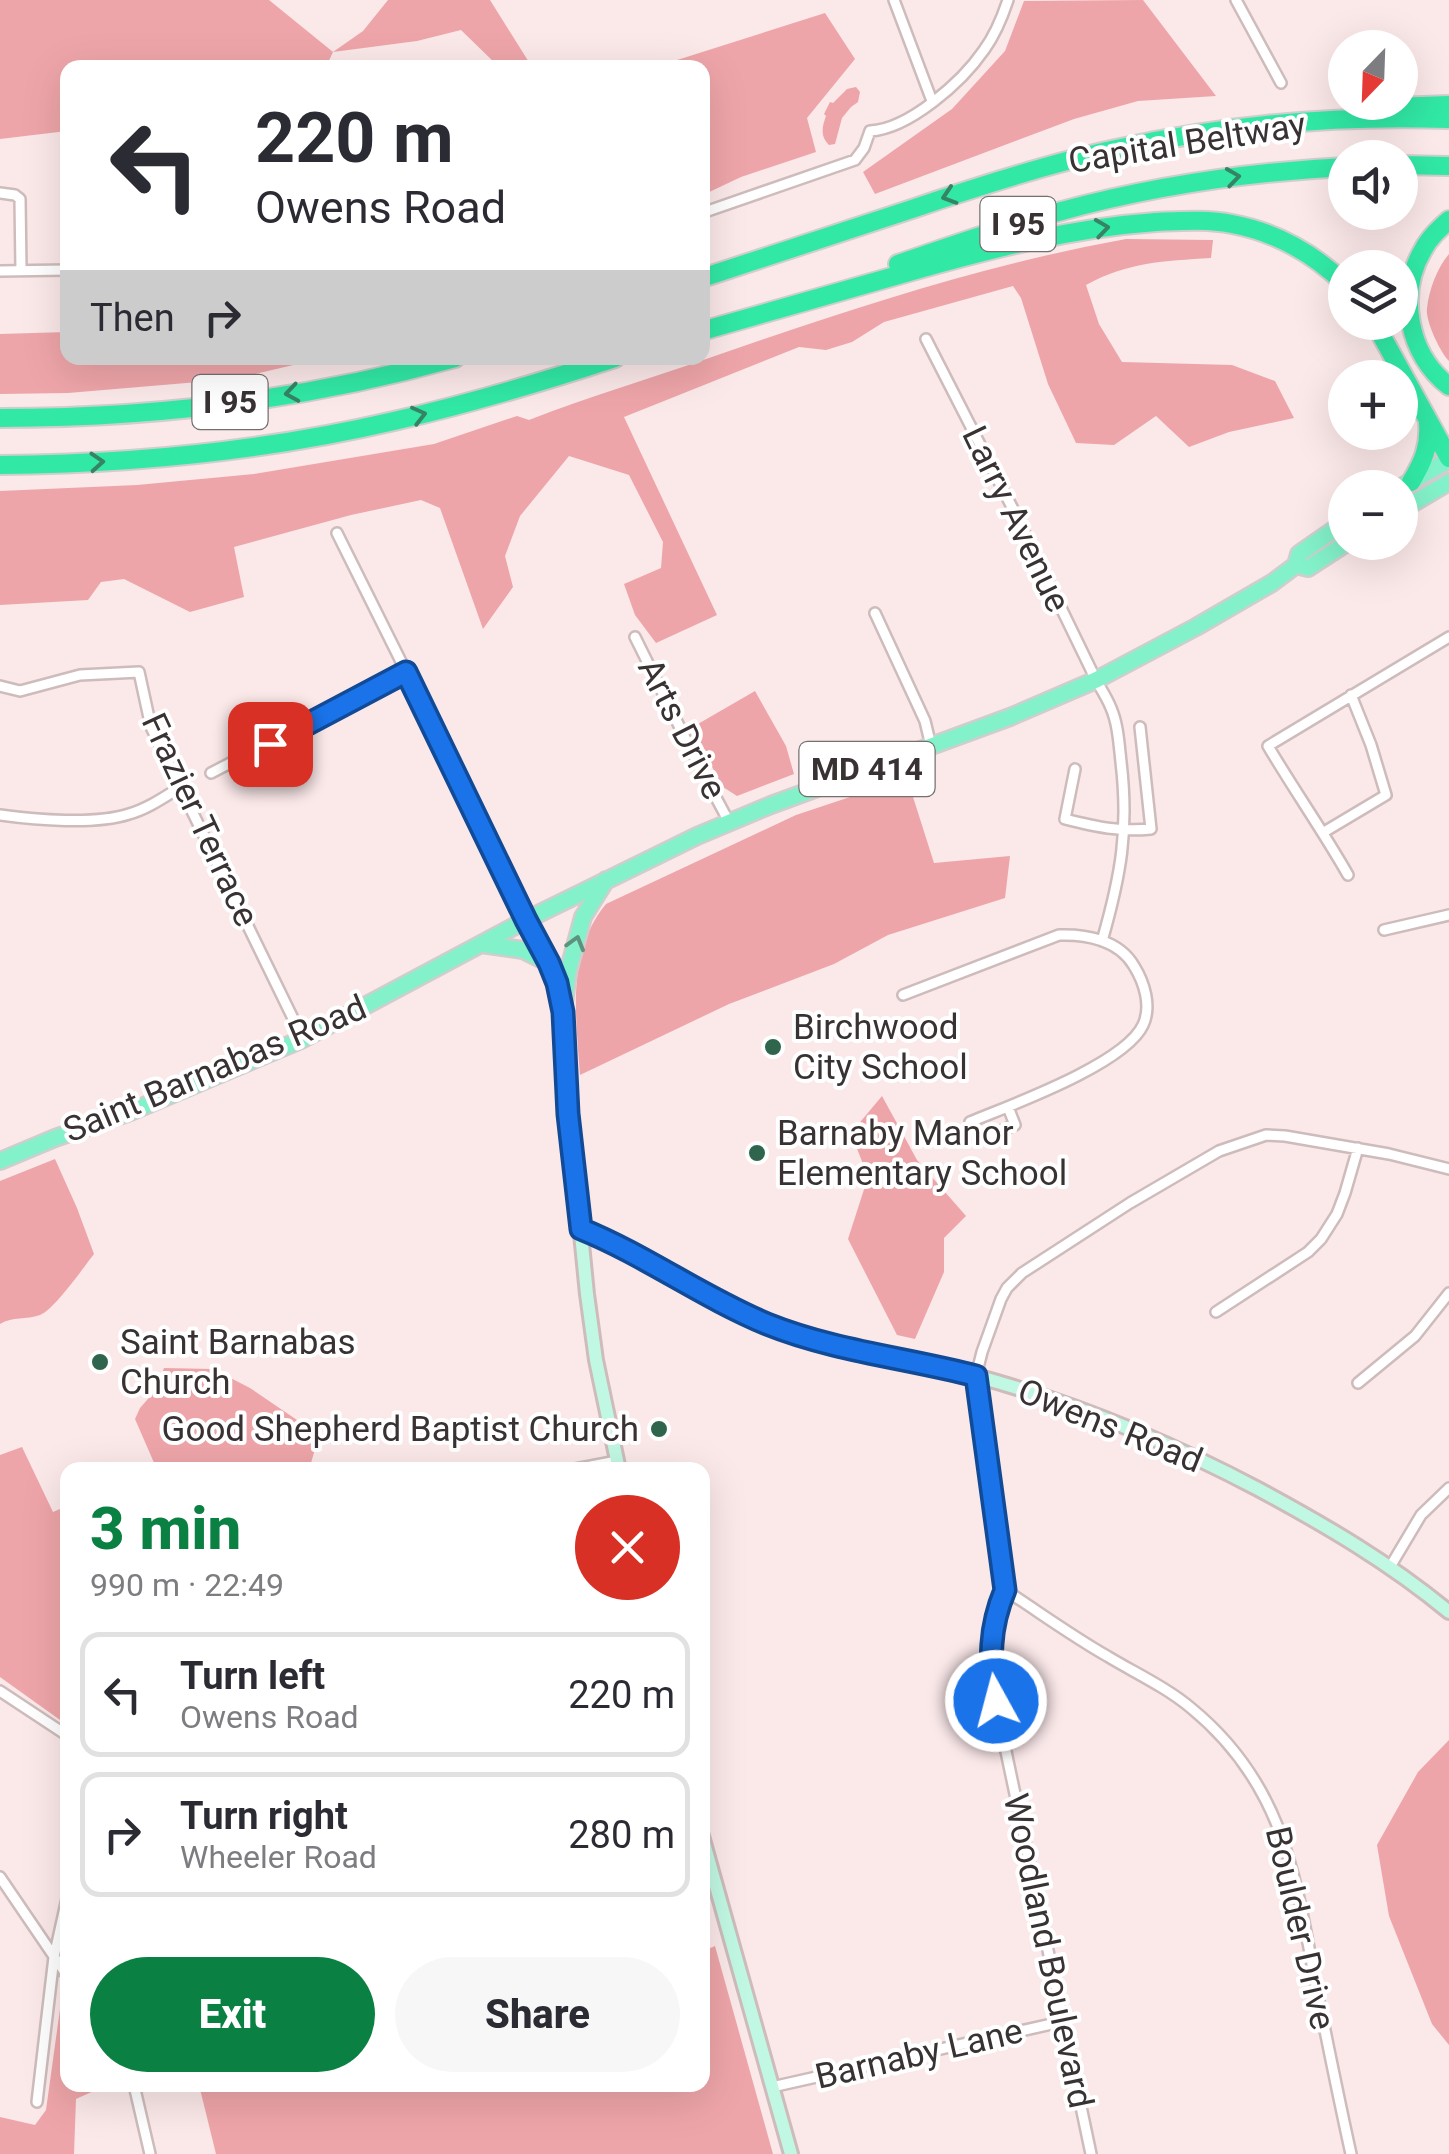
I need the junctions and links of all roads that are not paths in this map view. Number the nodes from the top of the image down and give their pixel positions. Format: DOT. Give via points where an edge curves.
graph roads {
  1 [pos="894,0"];
  2 [pos="1008,0"];
  3 [pos="1239,2"];
  4 [pos="1281,83"];
  5 [pos="932,101"];
  6 [pos="1449,105"];
  7 [pos="1449,119"];
  8 [pos="1179,136"];
  9 [pos="1418,165"];
  10 [pos="1449,166"];
  11 [pos="1328,167"];
  12 [pos="0,193"];
  13 [pos="710,209"];
  14 [pos="1449,220"];
  15 [pos="1328,269"];
  16 [pos="0,270"];
  17 [pos="21,270"];
  18 [pos="60,270"];
  19 [pos="710,275"];
  20 [pos="710,326"];
  21 [pos="710,327"];
  22 [pos="926,339"];
  23 [pos="1384,340"];
  24 [pos="424,365"];
  25 [pos="592,365"];
  26 [pos="1449,386"];
  27 [pos="0,418"];
  28 [pos="1428,418"];
  29 [pos="1449,459"];
  30 [pos="0,465"];
  31 [pos="1417,470"];
  32 [pos="1418,478"];
  33 [pos="1449,482"];
  34 [pos="1418,500"];
  35 [pos="337,533"];
  36 [pos="1328,534"];
  37 [pos="1328,555"];
  38 [pos="1296,566"];
  39 [pos="874,612"];
  40 [pos="635,637"];
  41 [pos="1449,637"];
  42 [pos="406,672"];
  43 [pos="1096,680"];
  44 [pos="0,686"];
  45 [pos="1351,695"];
  46 [pos="1140,727"];
  47 [pos="931,746"];
  48 [pos="1076,769"];
  49 [pos="210,773"];
  50 [pos="179,788"];
  51 [pos="0,815"];
  52 [pos="729,822"];
  53 [pos="1125,831"];
  54 [pos="1324,832"];
  55 [pos="1348,876"];
  56 [pos="606,880"];
  57 [pos="1449,915"];
  58 [pos="526,920"];
  59 [pos="1384,930"];
  60 [pos="1102,940"];
  61 [pos="482,944"];
  62 [pos="549,963"];
  63 [pos="903,995"];
  64 [pos="563,1012"];
  65 [pos="303,1039"];
  66 [pos="1008,1107"];
  67 [pos="1358,1148"];
  68 [pos="0,1162"];
  69 [pos="1449,1169"];
  70 [pos="581,1229"];
  71 [pos="1449,1293"];
  72 [pos="1216,1312"];
  73 [pos="976,1376"];
  74 [pos="1358,1382"];
  75 [pos="617,1462"];
  76 [pos="1449,1488"];
  77 [pos="1390,1566"];
  78 [pos="1005,1590"];
  79 [pos="1449,1612"];
  80 [pos="0,1691"];
  81 [pos="60,1731"];
  82 [pos="710,1865"];
  83 [pos="0,1877"];
  84 [pos="60,1931"];
  85 [pos="54,1958"];
  86 [pos="60,1966"];
  87 [pos="1065,2021"];
  88 [pos="772,2087"];
  89 [pos="136,2092"];
  90 [pos="37,2102"];
  91 [pos="150,2154"];
  92 [pos="791,2154"];
  93 [pos="1091,2154"];
  94 [pos="1351,2154"];
  1 -- 5 [label="street"];
  2 -- 5 [label="street" via="976,61"];
  3 -- 4 [label="street"];
  5 -- 13 [label="street" via="899,124 870,131 855,160"];
  6 -- 8 [label="highway" via="1297,115"];
  7 -- 8 [label="highway, Capital Beltway / I 95" via="1297,122"];
  8 -- 19 [label="highway, Capital Beltway / I 95, one-way" via="996,181"];
  9 -- 10 [label="highway"];
  20 -- 11 [label="highway, Capital Beltway / I 95, one-way" via="1058,212 1202,181"];
  12 -- 17 [label="street" via="20,200"];
  14 -- 26 [label="highway" via="1415,266 1408,309 1418,349"];
  21 -- 15 [label="highway, one-way" via="982,252 1134,224 1248,227 1293,245"];
  16 -- 17 [label="street"];
  17 -- 18 [label="street"];
  22 -- 43 [label="street, Larry Avenue"];
  23 -- 28 [label="highway"];
  24 -- 27 [label="highway, I 95, one-way" via="208,406"];
  30 -- 25 [label="highway, I 95, one-way" via="144,459 292,441 454,407"];
  28 -- 29 [label="highway"];
  28 -- 31 [label="highway" via="1428,444"];
  29 -- 32 [label="main road"];
  33 -- 34 [label="main road"];
  35 -- 42 [label="street"];
  36 -- 38 [label="main road, Saint Barnabas Road / MD 414" via="1299,554"];
  37 -- 38 [label="main road, Saint Barnabas Road / MD 414" via="1308,568"];
  38 -- 43 [label="main road, Saint Barnabas Road / MD 414"];
  39 -- 47 [label="street"];
  40 -- 52 [label="street, Arts Drive"];
  41 -- 45 [label="street"];
  42 -- 49 [label="street"];
  42 -- 58 [label="street"];
  43 -- 47 [label="main road, Saint Barnabas Road / MD 414"];
  43 -- 53 [label="street, Larry Avenue" via="1118,737"];
  44 -- 50 [label="street, Frazier Terrace" via="20,691 80,675 139,672 151,728"];
  45 -- 54 [label="street" via="1386,795"];
  45 -- 54 [label="street" via="1268,746"];
  46 -- 53 [label="street" via="1151,828"];
  47 -- 52 [label="main road, Saint Barnabas Road / MD 414"];
  48 -- 53 [label="street" via="1066,819"];
  50 -- 51 [label="street" via="116,818"];
  50 -- 65 [label="street, Frazier Terrace"];
  52 -- 56 [label="main road, Saint Barnabas Road / MD 414"];
  53 -- 60 [label="street, Larry Avenue"];
  54 -- 55 [label="street"];
  56 -- 58 [label="main road, Saint Barnabas Road / MD 414"];
  64 -- 56 [label="main road, one-way" via="583,917"];
  57 -- 59 [label="street"];
  58 -- 61 [label="main road, Saint Barnabas Road / MD 414"];
  58 -- 62 [label="street"];
  60 -- 63 [label="street" via="1059,935"];
  60 -- 66 [label="street" via="1137,970 1147,999 1142,1028 1097,1064"];
  61 -- 62 [label="main road" via="523,950"];
  61 -- 65 [label="main road, Saint Barnabas Road / MD 414"];
  62 -- 64 [label="street"];
  64 -- 70 [label="street"];
  65 -- 68 [label="main road, Saint Barnabas Road / MD 414"];
  66 -- 66 [label="street" via="970,1122 978,1140 1015,1125"];
  67 -- 69 [label="street, Woodland Boulevard"];
  67 -- 72 [label="street" via="1336,1214 1317,1244"];
  67 -- 73 [label="street, Woodland Boulevard" via="1285,1136 1253,1138 1130,1204 1013,1282"];
  70 -- 73 [label="street, Owens Road" via="770,1325"];
  70 -- 75 [label="street" via="596,1360"];
  71 -- 74 [label="street" via="1416,1336"];
  73 -- 77 [label="street, Owens Road" via="1160,1440"];
  73 -- 78 [label="street, Woodland Boulevard"];
  76 -- 77 [label="street" via="1421,1514"];
  77 -- 79 [label="street, Owens Road"];
  78 -- 87 [label="street, Woodland Boulevard" via="990,1644 992,1679"];
  78 -- 94 [label="street, Boulder Drive" via="1190,1706 1247,1765 1288,1854"];
  80 -- 81 [label="street"];
  82 -- 88 [label="street"];
  83 -- 85 [label="street"];
  84 -- 85 [label="street"];
  85 -- 86 [label="street"];
  85 -- 90 [label="street"];
  87 -- 88 [label="street, Barnaby Lane"];
  87 -- 93 [label="street, Woodland Boulevard"];
  88 -- 92 [label="street"];
  89 -- 91 [label="street"];
}
